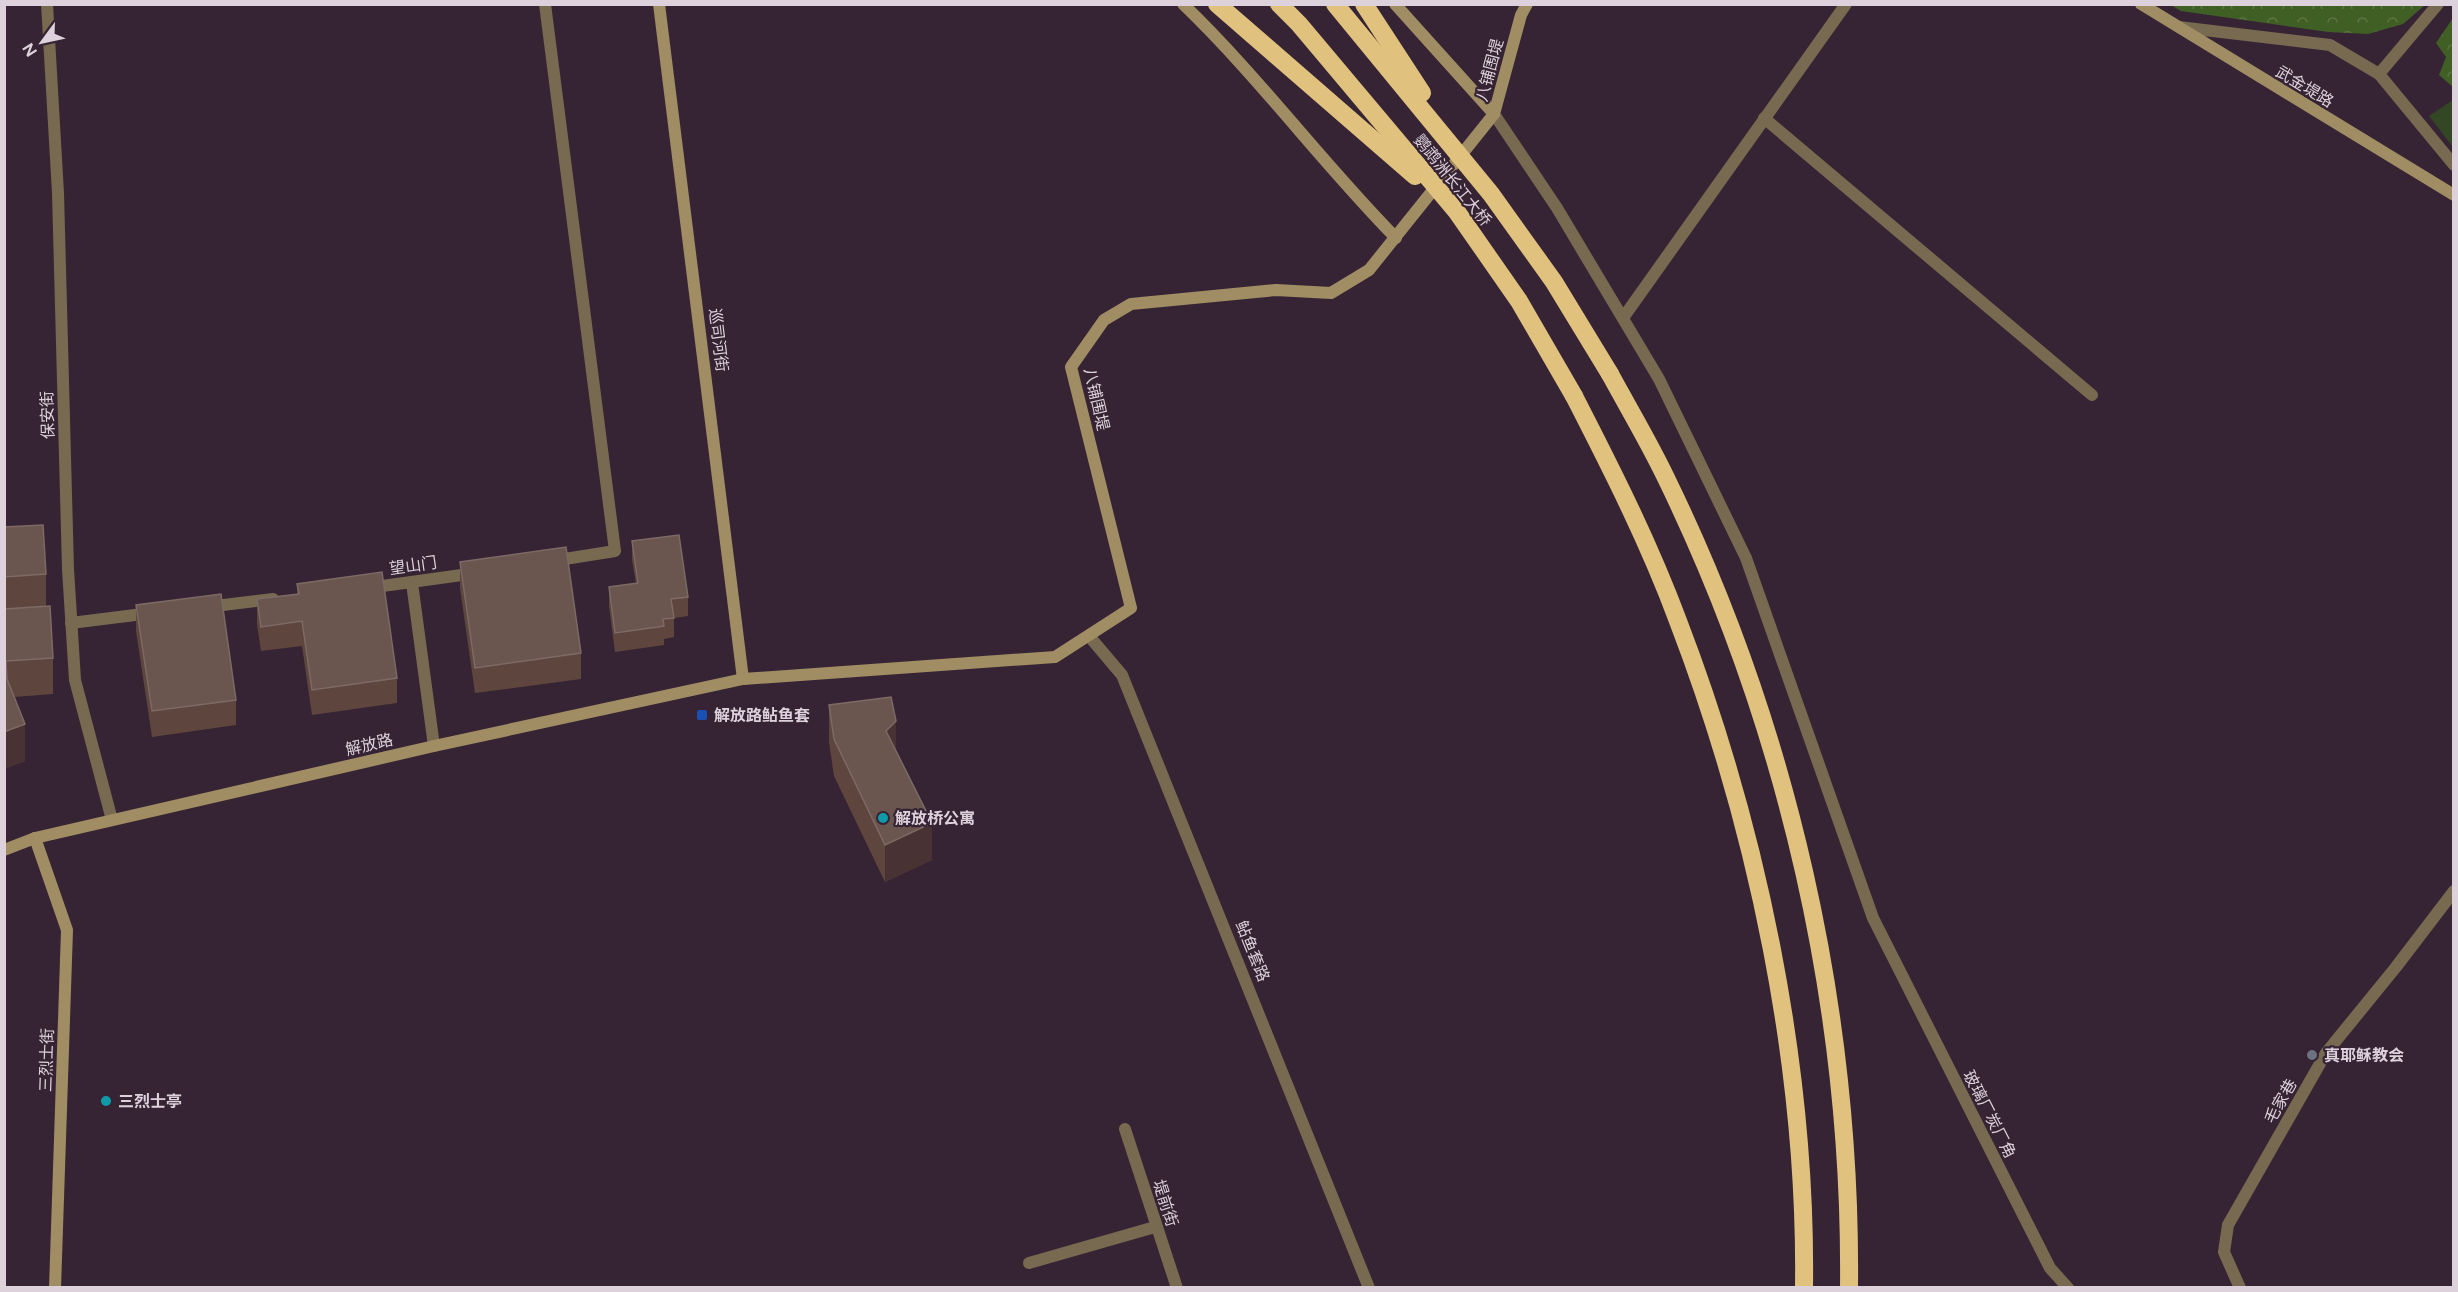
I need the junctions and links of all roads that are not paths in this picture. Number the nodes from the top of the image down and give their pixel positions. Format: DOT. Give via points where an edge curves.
graph roads {
  1 [pos="47,4"];
  2 [pos="545,4"];
  3 [pos="659,4"];
  4 [pos="1183,4"];
  5 [pos="1217,4"];
  6 [pos="1279,4"];
  7 [pos="1335,4"];
  8 [pos="1364,4"];
  9 [pos="1395,4"];
  10 [pos="1527,4"];
  11 [pos="1846,4"];
  12 [pos="2141,4"];
  13 [pos="2438,4"];
  14 [pos="2175,27"];
  15 [pos="2379,74"];
  16 [pos="1494,114"];
  17 [pos="1764,118"];
  18 [pos="1463,158"];
  19 [pos="2454,165"];
  20 [pos="2454,195"];
  21 [pos="1457,212"];
  22 [pos="1396,238"];
  23 [pos="1623,318"];
  24 [pos="2092,395"];
  25 [pos="545,562"];
  26 [pos="487,571"];
  27 [pos="412,583"];
  28 [pos="353,590"];
  29 [pos="283,598"];
  30 [pos="189,609"];
  31 [pos="165,612"];
  32 [pos="72,623"];
  33 [pos="1089,636"];
  34 [pos="743,679"];
  35 [pos="434,746"];
  36 [pos="112,820"];
  37 [pos="35,838"];
  38 [pos="4,850"];
  39 [pos="2454,891"];
  40 [pos="1125,1129"];
  41 [pos="1155,1227"];
  42 [pos="1029,1263"];
  43 [pos="56,1287"];
  44 [pos="1178,1287"];
  45 [pos="1369,1287"];
  46 [pos="1804,1287"];
  47 [pos="1849,1287"];
  48 [pos="2068,1287"];
  49 [pos="2240,1287"];
  1 -- 32 [label="street, 保安街" via="58,193"];
  2 -- 25 [label="street" via="615,551"];
  3 -- 34 [label="street, 巡司河街"];
  4 -- 22 [label="street"];
  5 -- 21 [label="highway, bridge"];
  6 -- 21 [label="highway, 鹦鹉洲长江大桥, bridge"];
  7 -- 18 [label="highway, 鹦鹉洲长江大桥, bridge"];
  8 -- 18 [label="highway, bridge"];
  9 -- 16 [label="street"];
  10 -- 16 [label="street, 八铺围堤"];
  11 -- 17 [label="street"];
  12 -- 14 [label="street, 武金堤路"];
  13 -- 15 [label="street"];
  14 -- 15 [label="street" via="2330,45"];
  14 -- 20 [label="street, 武金堤路"];
  15 -- 19 [label="street"];
  16 -- 22 [label="street, 八铺围堤"];
  16 -- 23 [label="street, 玻璃厂炭厂角" via="1557,208"];
  17 -- 23 [label="street"];
  17 -- 24 [label="street"];
  18 -- 47 [label="highway, 鹦鹉洲长江大桥, bridge" via="1554,282 1647,441 1718,597 1762,716 1795,833 1826,990 1844,1119"];
  21 -- 46 [label="highway, 鹦鹉洲长江大桥, bridge" via="1519,301 1629,503 1678,620 1718,734 1750,850 1776,977 1797,1122"];
  22 -- 33 [label="street, 八铺围堤" via="1369,270 1331,293 1276,290 1131,304 1104,320 1082,348 1071,367 1131,608"];
  23 -- 48 [label="street, 玻璃厂炭厂角" via="1659,379 1746,558 1873,918 2050,1268"];
  26 -- 27 [label="street, 望山门"];
  27 -- 28 [label="street, 望山门"];
  27 -- 35 [label="street"];
  29 -- 30 [label="street"];
  31 -- 32 [label="street"];
  32 -- 36 [label="street, 保安街" via="75,680"];
  33 -- 34 [label="street, 八铺围堤" via="1055,657"];
  33 -- 45 [label="street, 鲇鱼套路" via="1122,675"];
  34 -- 35 [label="street, 解放路"];
  35 -- 36 [label="street, 解放路"];
  36 -- 37 [label="street, 解放路"];
  37 -- 38 [label="street, 解放路"];
  37 -- 43 [label="street, 三烈士街" via="66,930"];
  39 -- 49 [label="street, 毛家巷" via="2326,1053 2228,1226 2224,1252"];
  40 -- 41 [label="street, 堤前街"];
  41 -- 42 [label="street"];
  41 -- 44 [label="street, 堤前街"];
}
